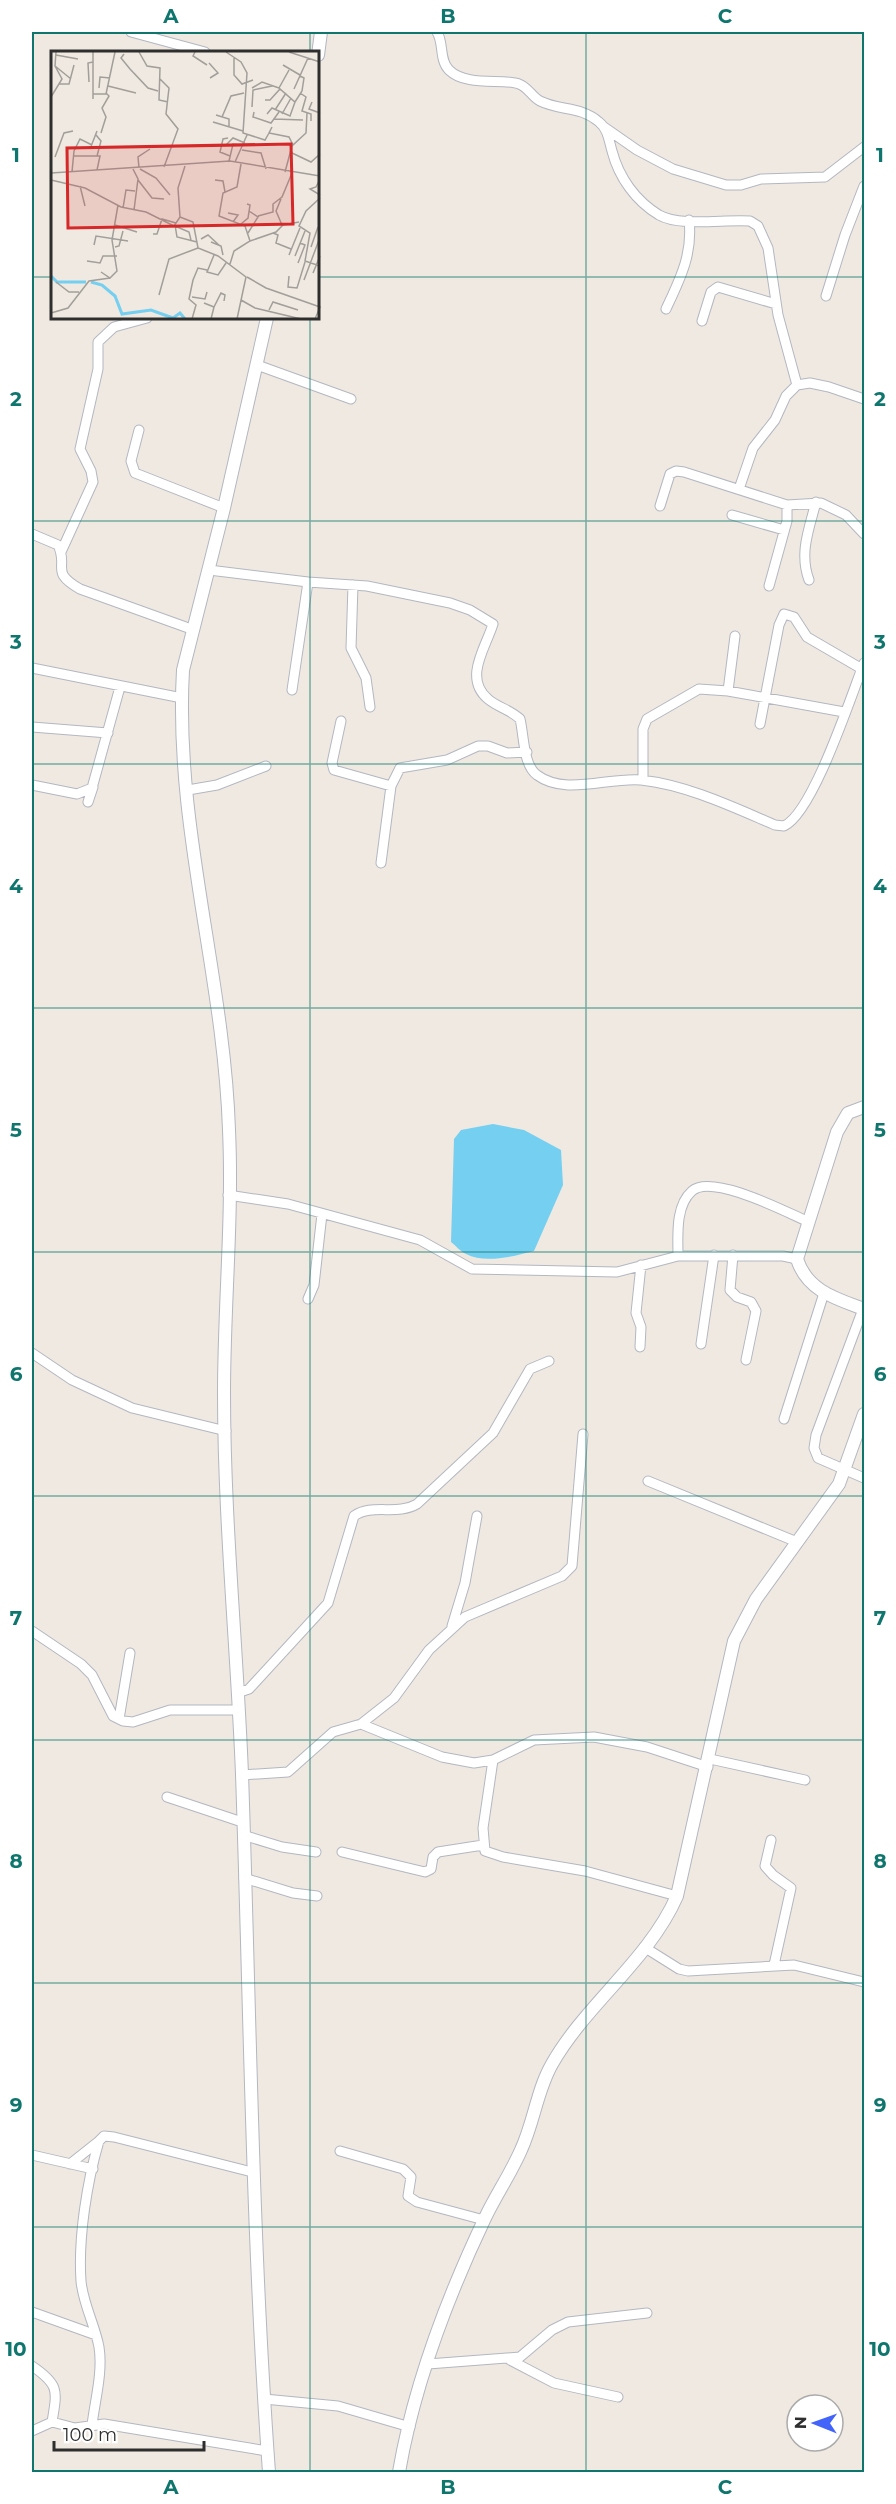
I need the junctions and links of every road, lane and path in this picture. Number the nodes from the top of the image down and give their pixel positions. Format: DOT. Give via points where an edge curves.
graph roads {
  1 [pos="130,32"];
  2 [pos="321,32"];
  3 [pos="437,32"];
  4 [pos="200,51"];
  5 [pos="319,51"];
  6 [pos="604,127"];
  7 [pos="864,147"];
  8 [pos="864,186"];
  9 [pos="688,220"];
  10 [pos="826,296"];
  11 [pos="776,304"];
  12 [pos="666,309"];
  13 [pos="140,320"];
  14 [pos="267,320"];
  15 [pos="702,321"];
  16 [pos="257,365"];
  17 [pos="797,385"];
  18 [pos="351,399"];
  19 [pos="864,399"];
  20 [pos="139,430"];
  21 [pos="739,489"];
  22 [pos="816,502"];
  23 [pos="787,505"];
  24 [pos="660,506"];
  25 [pos="224,508"];
  26 [pos="732,515"];
  27 [pos="784,530"];
  28 [pos="32,534"];
  29 [pos="864,534"];
  30 [pos="61,552"];
  31 [pos="209,570"];
  32 [pos="809,580"];
  33 [pos="308,582"];
  34 [pos="353,585"];
  35 [pos="769,586"];
  36 [pos="194,630"];
  37 [pos="735,636"];
  38 [pos="863,666"];
  39 [pos="32,668"];
  40 [pos="120,687"];
  41 [pos="292,690"];
  42 [pos="853,690"];
  43 [pos="728,691"];
  44 [pos="864,693"];
  45 [pos="182,698"];
  46 [pos="766,698"];
  47 [pos="370,707"];
  48 [pos="844,712"];
  49 [pos="341,721"];
  50 [pos="760,724"];
  51 [pos="32,727"];
  52 [pos="108,733"];
  53 [pos="526,752"];
  54 [pos="266,766"];
  55 [pos="643,780"];
  56 [pos="32,785"];
  57 [pos="391,786"];
  58 [pos="93,787"];
  59 [pos="188,790"];
  60 [pos="88,802"];
  61 [pos="381,863"];
  62 [pos="864,1107"];
  63 [pos="228,1195"];
  64 [pos="322,1214"];
  65 [pos="810,1222"];
  66 [pos="714,1256"];
  67 [pos="733,1256"];
  68 [pos="678,1257"];
  69 [pos="797,1259"];
  70 [pos="641,1265"];
  71 [pos="824,1293"];
  72 [pos="308,1299"];
  73 [pos="864,1309"];
  74 [pos="701,1344"];
  75 [pos="640,1347"];
  76 [pos="32,1353"];
  77 [pos="746,1360"];
  78 [pos="549,1361"];
  79 [pos="864,1414"];
  80 [pos="784,1419"];
  81 [pos="226,1431"];
  82 [pos="583,1434"];
  83 [pos="845,1471"];
  84 [pos="864,1478"];
  85 [pos="648,1481"];
  86 [pos="477,1516"];
  87 [pos="797,1542"];
  88 [pos="452,1626"];
  89 [pos="32,1631"];
  90 [pos="130,1653"];
  91 [pos="237,1693"];
  92 [pos="238,1710"];
  93 [pos="119,1719"];
  94 [pos="361,1724"];
  95 [pos="493,1760"];
  96 [pos="709,1763"];
  97 [pos="242,1774"];
  98 [pos="805,1780"];
  99 [pos="167,1797"];
  100 [pos="242,1822"];
  101 [pos="243,1835"];
  102 [pos="771,1840"];
  103 [pos="483,1845"];
  104 [pos="316,1852"];
  105 [pos="342,1852"];
  106 [pos="244,1878"];
  107 [pos="316,1896"];
  108 [pos="677,1896"];
  109 [pos="644,1947"];
  110 [pos="774,1965"];
  111 [pos="864,1982"];
  112 [pos="101,2139"];
  113 [pos="340,2151"];
  114 [pos="32,2155"];
  115 [pos="70,2164"];
  116 [pos="93,2169"];
  117 [pos="252,2172"];
  118 [pos="484,2220"];
  119 [pos="32,2312"];
  120 [pos="647,2313"];
  121 [pos="96,2335"];
  122 [pos="510,2360"];
  123 [pos="428,2364"];
  124 [pos="32,2367"];
  125 [pos="618,2397"];
  126 [pos="264,2399"];
  127 [pos="52,2422"];
  128 [pos="92,2425"];
  129 [pos="410,2427"];
  130 [pos="32,2431"];
  131 [pos="267,2451"];
  132 [pos="269,2472"];
  133 [pos="399,2472"];
  1 -- 4 [label="street"];
  2 -- 5 [label="street"];
  3 -- 6 [label="street" via="444,63 454,74 488,83 519,84 542,102 588,113"];
  6 -- 7 [label="street" via="673,169 726,184 825,177"];
  6 -- 9 [label="street" via="634,197 662,216"];
  8 -- 10 [label="street"];
  9 -- 11 [label="street" via="750,221 758,226 768,248"];
  9 -- 12 [label="street" via="688,258"];
  11 -- 15 [label="street" via="718,287 711,292"];
  11 -- 17 [label="street"];
  13 -- 30 [label="street" via="114,327 98,342 98,369 80,449 92,471 93,482"];
  14 -- 16 [label="street"];
  16 -- 18 [label="street"];
  16 -- 25 [label="street"];
  17 -- 19 [label="street" via="820,385"];
  17 -- 21 [label="street" via="753,448"];
  20 -- 25 [label="street" via="131,461 135,473"];
  21 -- 23 [label="street"];
  21 -- 24 [label="street" via="676,471 670,474"];
  22 -- 23 [label="street"];
  22 -- 29 [label="street" via="846,515"];
  22 -- 32 [label="street" via="804,549 804,569"];
  23 -- 27 [label="street"];
  25 -- 31 [label="street"];
  26 -- 27 [label="street"];
  27 -- 35 [label="street"];
  28 -- 30 [label="street" via="55,543"];
  30 -- 36 [label="street" via="64,578 80,589"];
  31 -- 33 [label="street"];
  31 -- 36 [label="street"];
  33 -- 34 [label="street"];
  33 -- 41 [label="street"];
  34 -- 47 [label="street" via="351,648 366,678"];
  34 -- 53 [label="street" via="450,603 492,623 477,668 477,684 489,700 520,719"];
  36 -- 45 [label="street" via="183,670"];
  37 -- 43 [label="street"];
  38 -- 42 [label="street"];
  38 -- 46 [label="street" via="807,636 794,617 784,614"];
  39 -- 40 [label="street"];
  40 -- 45 [label="street"];
  40 -- 52 [label="street"];
  42 -- 44 [label="street"];
  42 -- 48 [label="street"];
  43 -- 46 [label="street"];
  43 -- 55 [label="street" via="699,689 647,719 643,729"];
  45 -- 59 [label="street"];
  46 -- 48 [label="street"];
  46 -- 50 [label="street"];
  48 -- 55 [label="street" via="818,777 796,817 784,826 714,800"];
  49 -- 57 [label="street" via="332,763 334,771"];
  51 -- 52 [label="street"];
  52 -- 58 [label="street"];
  53 -- 55 [label="street" via="532,770 551,783"];
  53 -- 57 [label="street" via="477,747 447,760 405,765 394,774"];
  54 -- 59 [label="street" via="217,785"];
  56 -- 58 [label="street" via="77,794"];
  57 -- 61 [label="street"];
  58 -- 60 [label="street"];
  59 -- 63 [label="street" via="227,1078"];
  62 -- 65 [label="street" via="854,1109 842,1121"];
  63 -- 64 [label="street" via="288,1204"];
  63 -- 81 [label="street"];
  64 -- 70 [label="street" via="420,1240 472,1269 617,1272"];
  64 -- 72 [label="street" via="314,1285"];
  65 -- 68 [label="street" via="739,1192 700,1187 691,1192 679,1220"];
  65 -- 69 [label="street"];
  66 -- 67 [label="street"];
  66 -- 68 [label="street"];
  66 -- 74 [label="street"];
  67 -- 69 [label="street"];
  67 -- 77 [label="street" via="730,1290 751,1302 756,1311"];
  68 -- 70 [label="street"];
  69 -- 71 [label="street" via="809,1280"];
  70 -- 75 [label="street" via="636,1307"];
  71 -- 73 [label="street"];
  71 -- 80 [label="street"];
  73 -- 83 [label="street" via="814,1443 818,1458"];
  76 -- 81 [label="street" via="72,1380 132,1408"];
  78 -- 91 [label="street" via="530,1369 493,1433 417,1504 407,1509 365,1510 354,1516 328,1604 249,1689"];
  79 -- 83 [label="street"];
  81 -- 91 [label="street"];
  82 -- 88 [label="street" via="572,1566 562,1576"];
  83 -- 84 [label="street"];
  83 -- 87 [label="street"];
  85 -- 87 [label="street"];
  86 -- 88 [label="street" via="465,1583"];
  87 -- 96 [label="street" via="756,1599 734,1641"];
  88 -- 94 [label="street" via="419,1661 394,1698"];
  89 -- 93 [label="street" via="92,1675 113,1716"];
  90 -- 93 [label="street"];
  91 -- 92 [label="street"];
  92 -- 93 [label="street" via="179,1709 133,1722"];
  92 -- 97 [label="street"];
  94 -- 95 [label="street" via="442,1757 474,1763"];
  94 -- 97 [label="street" via="333,1732 288,1772"];
  95 -- 96 [label="street" via="534,1740 594,1737"];
  95 -- 103 [label="street"];
  96 -- 98 [label="street"];
  96 -- 108 [label="street"];
  97 -- 100 [label="street"];
  99 -- 100 [label="street"];
  100 -- 101 [label="street"];
  101 -- 104 [label="street"];
  101 -- 106 [label="street"];
  102 -- 110 [label="street" via="765,1866 791,1888"];
  103 -- 105 [label="street" via="438,1852 425,1872"];
  103 -- 108 [label="street" via="493,1855 585,1870"];
  106 -- 107 [label="street"];
  106 -- 117 [label="street"];
  108 -- 109 [label="street"];
  109 -- 110 [label="street" via="688,1971"];
  109 -- 118 [label="street" via="552,2063 528,2135"];
  110 -- 111 [label="street" via="804,1967"];
  112 -- 115 [label="street"];
  112 -- 116 [label="street"];
  112 -- 117 [label="street" via="114,2137"];
  113 -- 118 [label="street" via="403,2169 411,2177 408,2196 417,2202"];
  114 -- 115 [label="street"];
  115 -- 116 [label="street"];
  116 -- 121 [label="street" via="80,2262 84,2299"];
  117 -- 126 [label="street"];
  118 -- 123 [label="street"];
  119 -- 121 [label="street"];
  120 -- 122 [label="street" via="568,2322 552,2330 524,2356"];
  121 -- 128 [label="street" via="100,2368"];
  122 -- 123 [label="street"];
  122 -- 125 [label="street" via="554,2383"];
  123 -- 129 [label="street"];
  124 -- 127 [label="street" via="55,2388"];
  126 -- 129 [label="street" via="338,2406"];
  126 -- 131 [label="street"];
  127 -- 128 [label="street" via="75,2428"];
  127 -- 130 [label="street"];
  128 -- 131 [label="street"];
  129 -- 133 [label="street"];
  131 -- 132 [label="street"];
}
